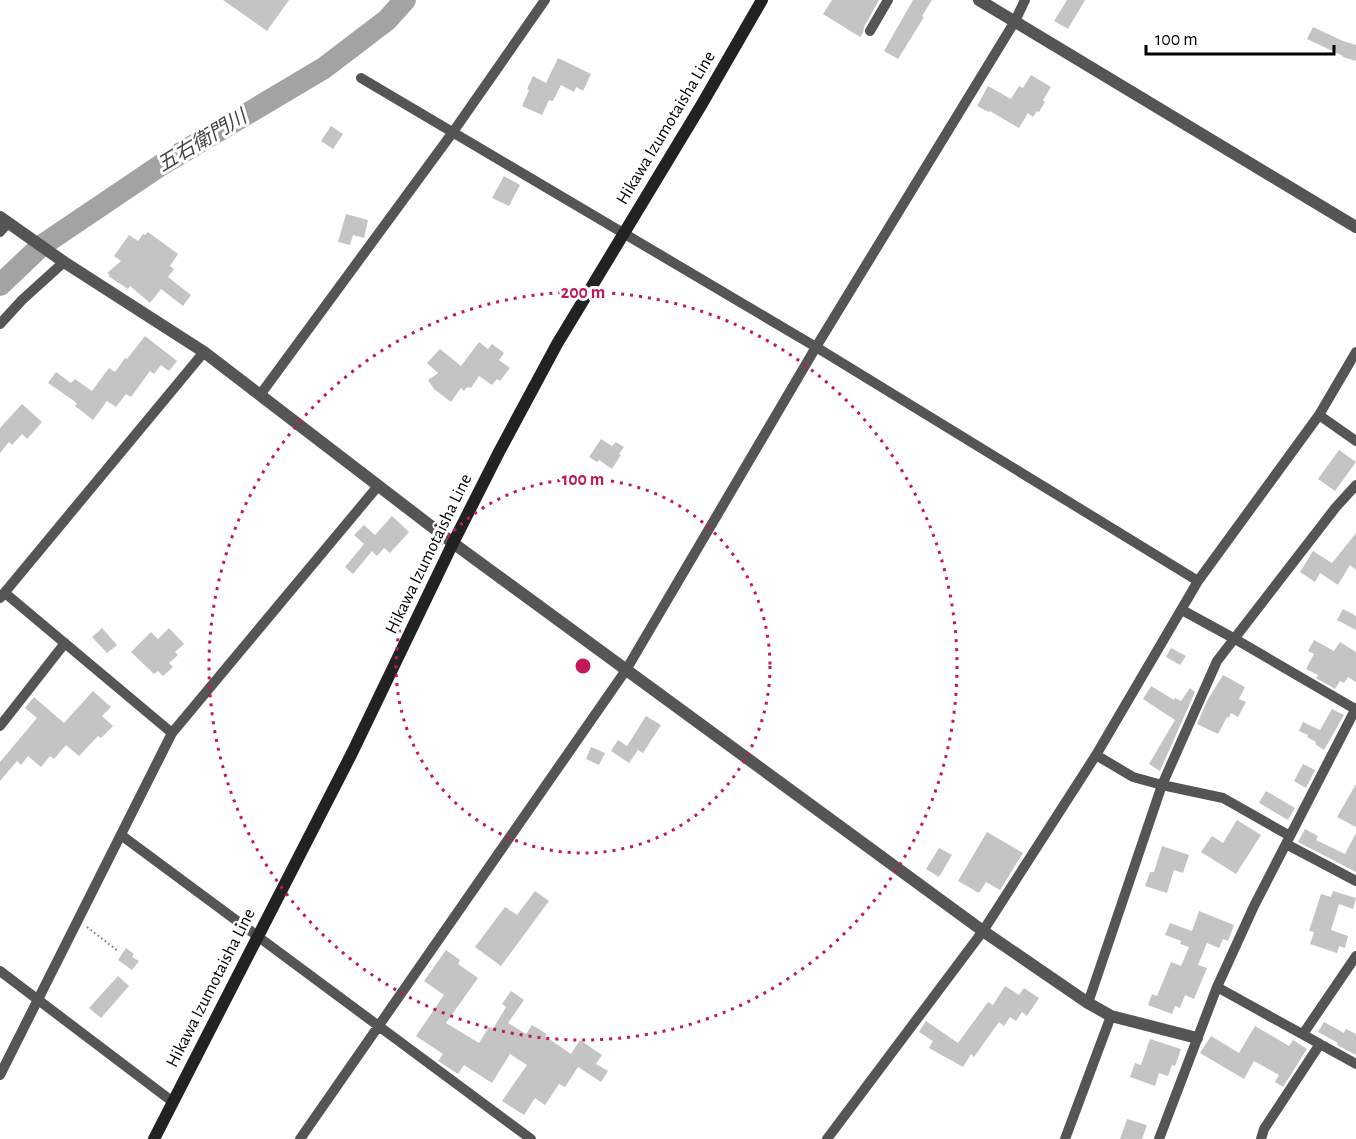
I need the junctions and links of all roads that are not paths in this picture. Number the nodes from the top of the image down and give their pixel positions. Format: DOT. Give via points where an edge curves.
graph roads {
  1 [pos="545,0"];
  2 [pos="762,0"];
  3 [pos="888,0"];
  4 [pos="980,0"];
  5 [pos="1025,0"];
  6 [pos="1015,21"];
  7 [pos="870,31"];
  8 [pos="361,78"];
  9 [pos="453,132"];
  10 [pos="6,225"];
  11 [pos="1356,227"];
  12 [pos="624,234"];
  13 [pos="64,262"];
  14 [pos="0,324"];
  15 [pos="816,347"];
  16 [pos="204,352"];
  17 [pos="1356,352"];
  18 [pos="260,395"];
  19 [pos="1319,415"];
  20 [pos="1356,441"];
  21 [pos="1356,485"];
  22 [pos="378,486"];
  23 [pos="453,543"];
  24 [pos="1198,581"];
  25 [pos="2,596"];
  26 [pos="1182,610"];
  27 [pos="1235,639"];
  28 [pos="65,643"];
  29 [pos="626,670"];
  30 [pos="1356,709"];
  31 [pos="0,726"];
  32 [pos="172,733"];
  33 [pos="1096,755"];
  34 [pos="1162,785"];
  35 [pos="121,835"];
  36 [pos="1288,840"];
  37 [pos="1356,881"];
  38 [pos="983,931"];
  39 [pos="259,936"];
  40 [pos="1356,956"];
  41 [pos="0,971"];
  42 [pos="1217,987"];
  43 [pos="37,999"];
  44 [pos="1088,1002"];
  45 [pos="1111,1016"];
  46 [pos="379,1025"];
  47 [pos="1303,1034"];
  48 [pos="1197,1038"];
  49 [pos="1320,1044"];
  50 [pos="1356,1064"];
  51 [pos="0,1075"];
  52 [pos="173,1102"];
  53 [pos="154,1139"];
  54 [pos="300,1139"];
  55 [pos="531,1139"];
  56 [pos="827,1139"];
  57 [pos="1065,1139"];
  58 [pos="1160,1139"];
  59 [pos="1261,1139"];
  1 -- 9 [label="street"];
  2 -- 12 [label="main road, Hikawa Izumotaisha Line"];
  3 -- 7 [label="street"];
  4 -- 6 [label="street"];
  5 -- 6 [label="street"];
  6 -- 11 [label="street"];
  6 -- 15 [label="street"];
  8 -- 9 [label="street"];
  9 -- 12 [label="street"];
  9 -- 18 [label="street"];
  10 -- 13 [label="street"];
  12 -- 15 [label="street"];
  12 -- 23 [label="main road, Hikawa Izumotaisha Line" via="557,344"];
  13 -- 14 [label="street"];
  13 -- 16 [label="street"];
  15 -- 24 [label="street"];
  15 -- 29 [label="street"];
  16 -- 18 [label="street"];
  16 -- 25 [label="street"];
  17 -- 19 [label="street"];
  18 -- 22 [label="street"];
  19 -- 20 [label="street"];
  19 -- 24 [label="street"];
  21 -- 27 [label="street"];
  22 -- 23 [label="street"];
  22 -- 32 [label="street"];
  23 -- 29 [label="street"];
  23 -- 39 [label="main road, Hikawa Izumotaisha Line"];
  24 -- 26 [label="street"];
  25 -- 28 [label="street"];
  26 -- 27 [label="street"];
  26 -- 33 [label="street"];
  27 -- 30 [label="street"];
  27 -- 34 [label="street" via="1217,661"];
  28 -- 31 [label="street"];
  28 -- 32 [label="street"];
  29 -- 38 [label="street"];
  29 -- 46 [label="street"];
  30 -- 36 [label="street"];
  32 -- 35 [label="street"];
  33 -- 34 [label="street" via="1133,777"];
  33 -- 38 [label="street"];
  34 -- 36 [label="street" via="1223,798"];
  34 -- 44 [label="street"];
  35 -- 39 [label="street"];
  35 -- 43 [label="street"];
  36 -- 37 [label="street"];
  36 -- 42 [label="street"];
  38 -- 44 [label="street"];
  38 -- 56 [label="street"];
  39 -- 46 [label="street"];
  39 -- 52 [label="main road, Hikawa Izumotaisha Line"];
  40 -- 47 [label="street"];
  41 -- 43 [label="street"];
  42 -- 47 [label="street"];
  42 -- 48 [label="street"];
  43 -- 51 [label="street"];
  43 -- 52 [label="street"];
  44 -- 45 [label="street"];
  45 -- 48 [label="street"];
  45 -- 57 [label="street"];
  46 -- 54 [label="street"];
  46 -- 55 [label="street"];
  47 -- 49 [label="street"];
  48 -- 58 [label="street"];
  49 -- 50 [label="street"];
  49 -- 59 [label="street"];
  52 -- 53 [label="main road, Hikawa Izumotaisha Line"];
}
